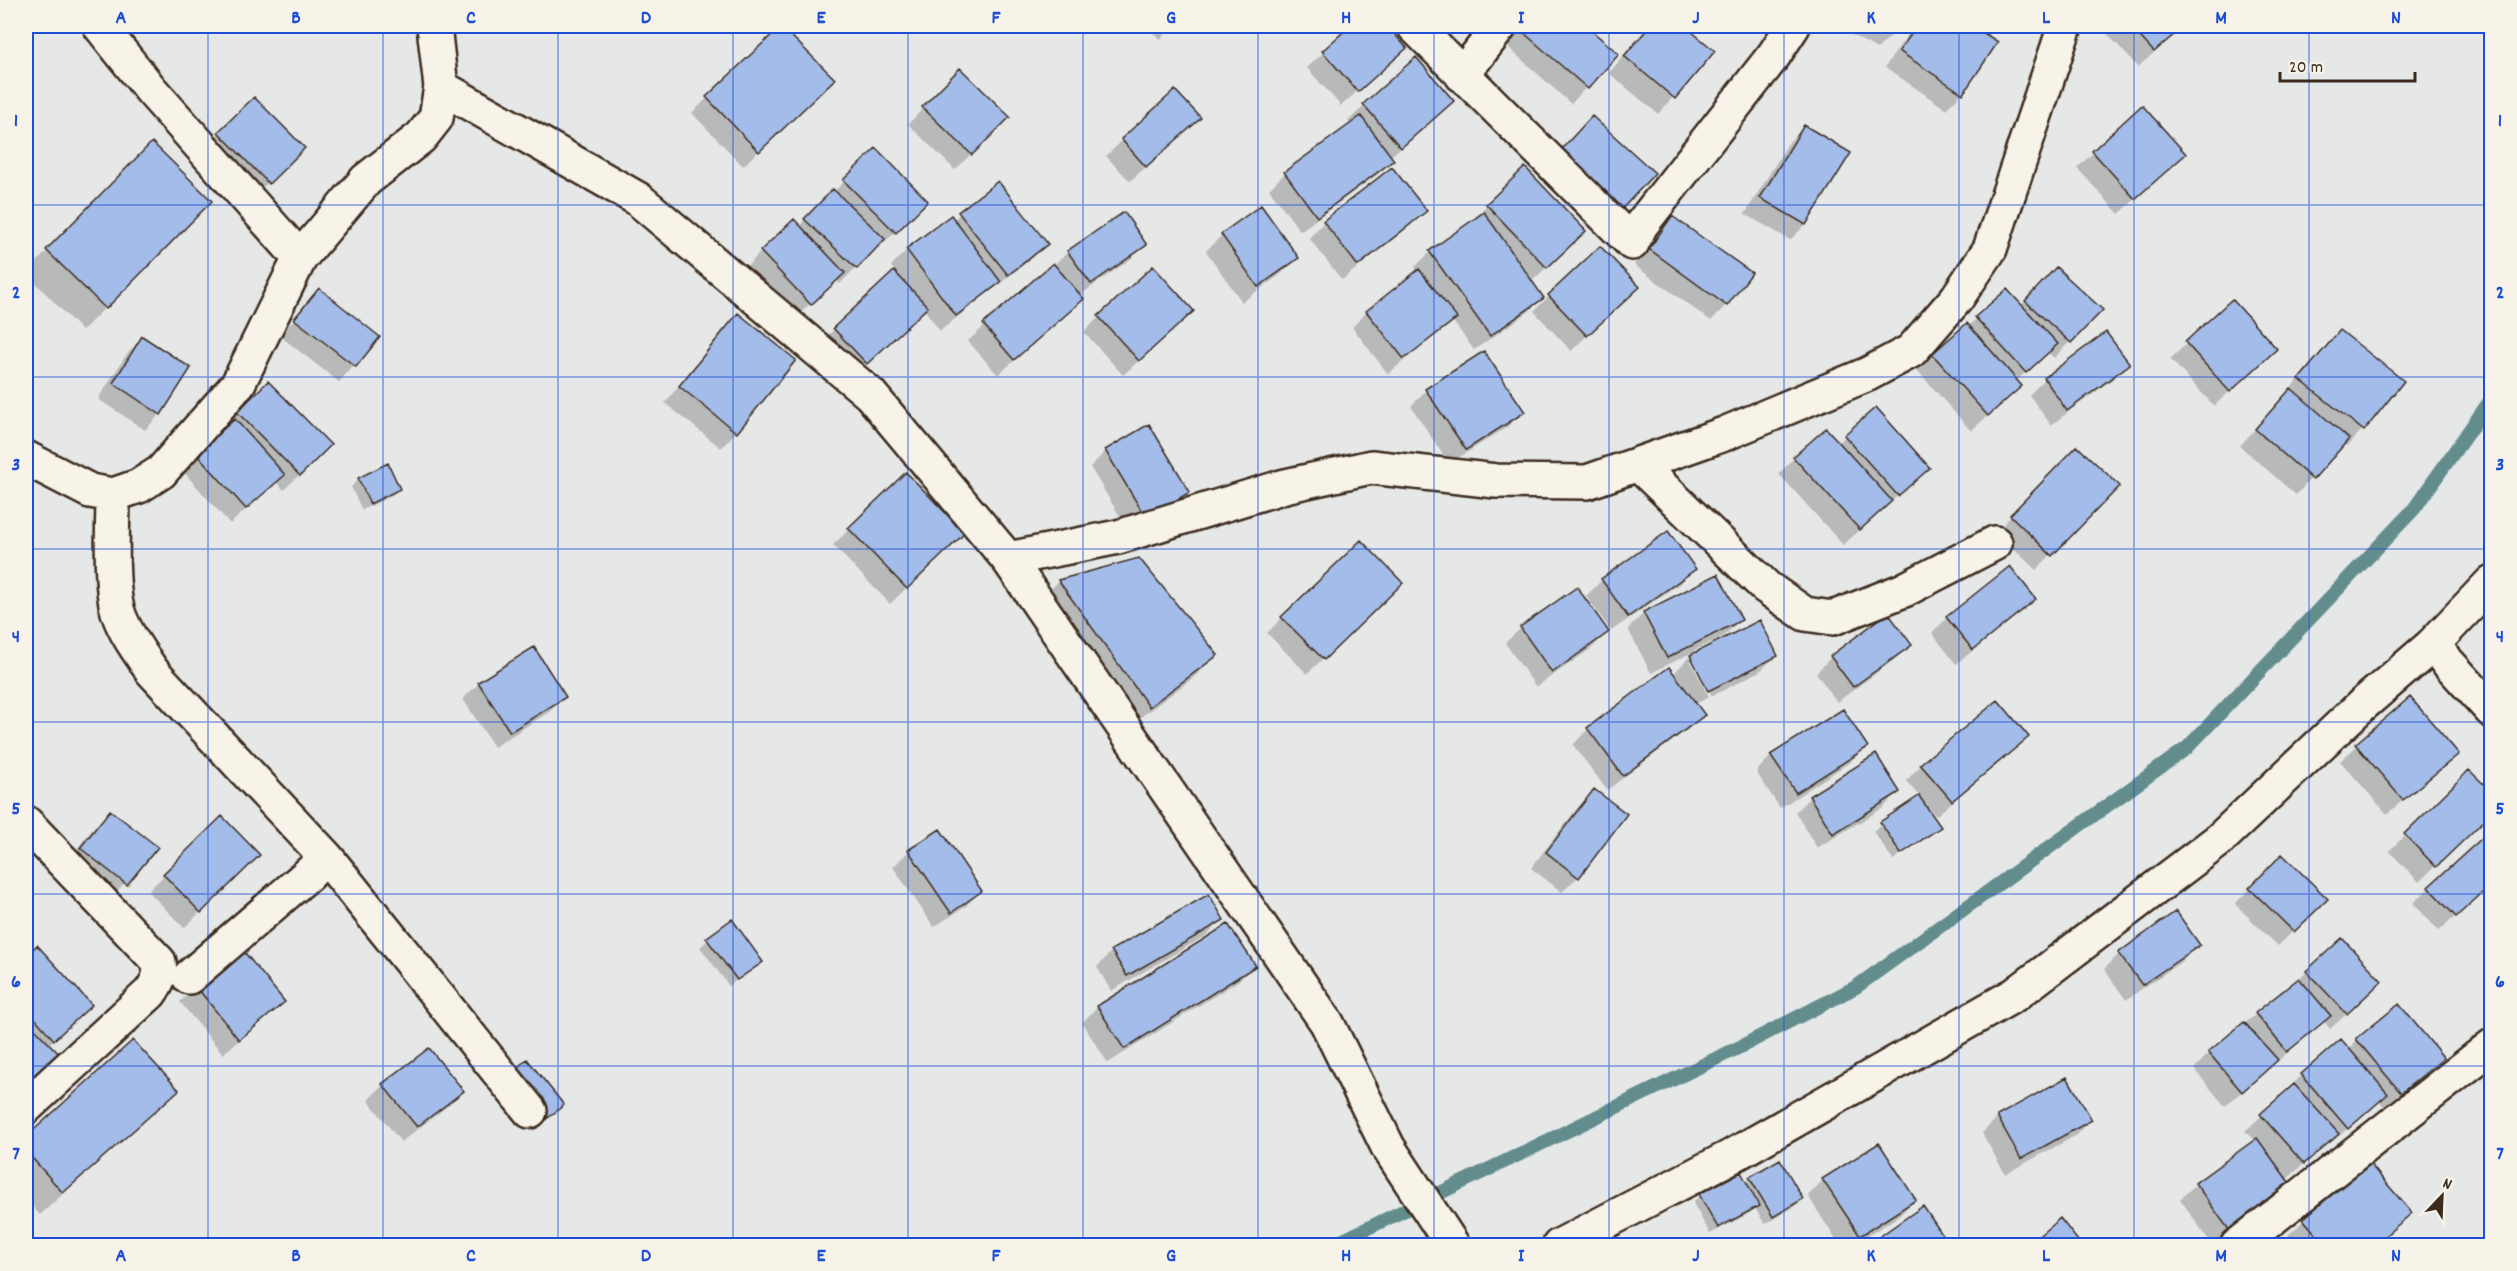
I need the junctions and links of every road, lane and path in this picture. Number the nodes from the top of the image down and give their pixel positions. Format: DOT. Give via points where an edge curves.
graph roads {
  1 [pos="100,26"];
  2 [pos="434,26"];
  3 [pos="1414,26"];
  4 [pos="1500,26"];
  5 [pos="1793,26"];
  6 [pos="2065,26"];
  7 [pos="1462,75"];
  8 [pos="441,87"];
  9 [pos="300,258"];
  10 [pos="26,458"];
  11 [pos="1638,464"];
  12 [pos="113,495"];
  13 [pos="1995,543"];
  14 [pos="1008,559"];
  15 [pos="2492,582"];
  16 [pos="2432,645"];
  17 [pos="2492,711"];
  18 [pos="26,823"];
  19 [pos="327,858"];
  20 [pos="189,977"];
  21 [pos="2492,1046"];
  22 [pos="26,1107"];
  23 [pos="530,1111"];
  24 [pos="1453,1245"];
  25 [pos="1559,1245"];
  26 [pos="2237,1245"];
  1 -- 9 [label="street" via="151,90"];
  2 -- 8 [label="street"];
  3 -- 7 [label="street"];
  4 -- 7 [label="street"];
  5 -- 7 [label="street" via="1641,225 1632,243"];
  6 -- 11 [label="street" via="1990,249 1957,298 1911,351 1868,374 1724,434"];
  8 -- 9 [label="street" via="436,118 422,137 366,180"];
  8 -- 14 [label="street" via="638,200 870,394"];
  9 -- 12 [label="street" via="238,384 160,472 139,486"];
  10 -- 12 [label="street" via="90,491"];
  11 -- 13 [label="street" via="1766,587 1804,614 1833,618 1904,590"];
  11 -- 14 [label="street" via="1587,482 1496,481 1371,467 1285,486 1118,537"];
  12 -- 19 [label="street" via="118,614 133,643 152,671"];
  14 -- 24 [label="street" via="1327,1023 1388,1147"];
  15 -- 16 [label="street"];
  16 -- 17 [label="street"];
  16 -- 25 [label="street" via="2219,840 2016,994 1732,1156"];
  18 -- 22 [label="street" via="159,962 161,972 150,993"];
  19 -- 20 [label="street"];
  19 -- 23 [label="street"];
  21 -- 26 [label="street"];
}
